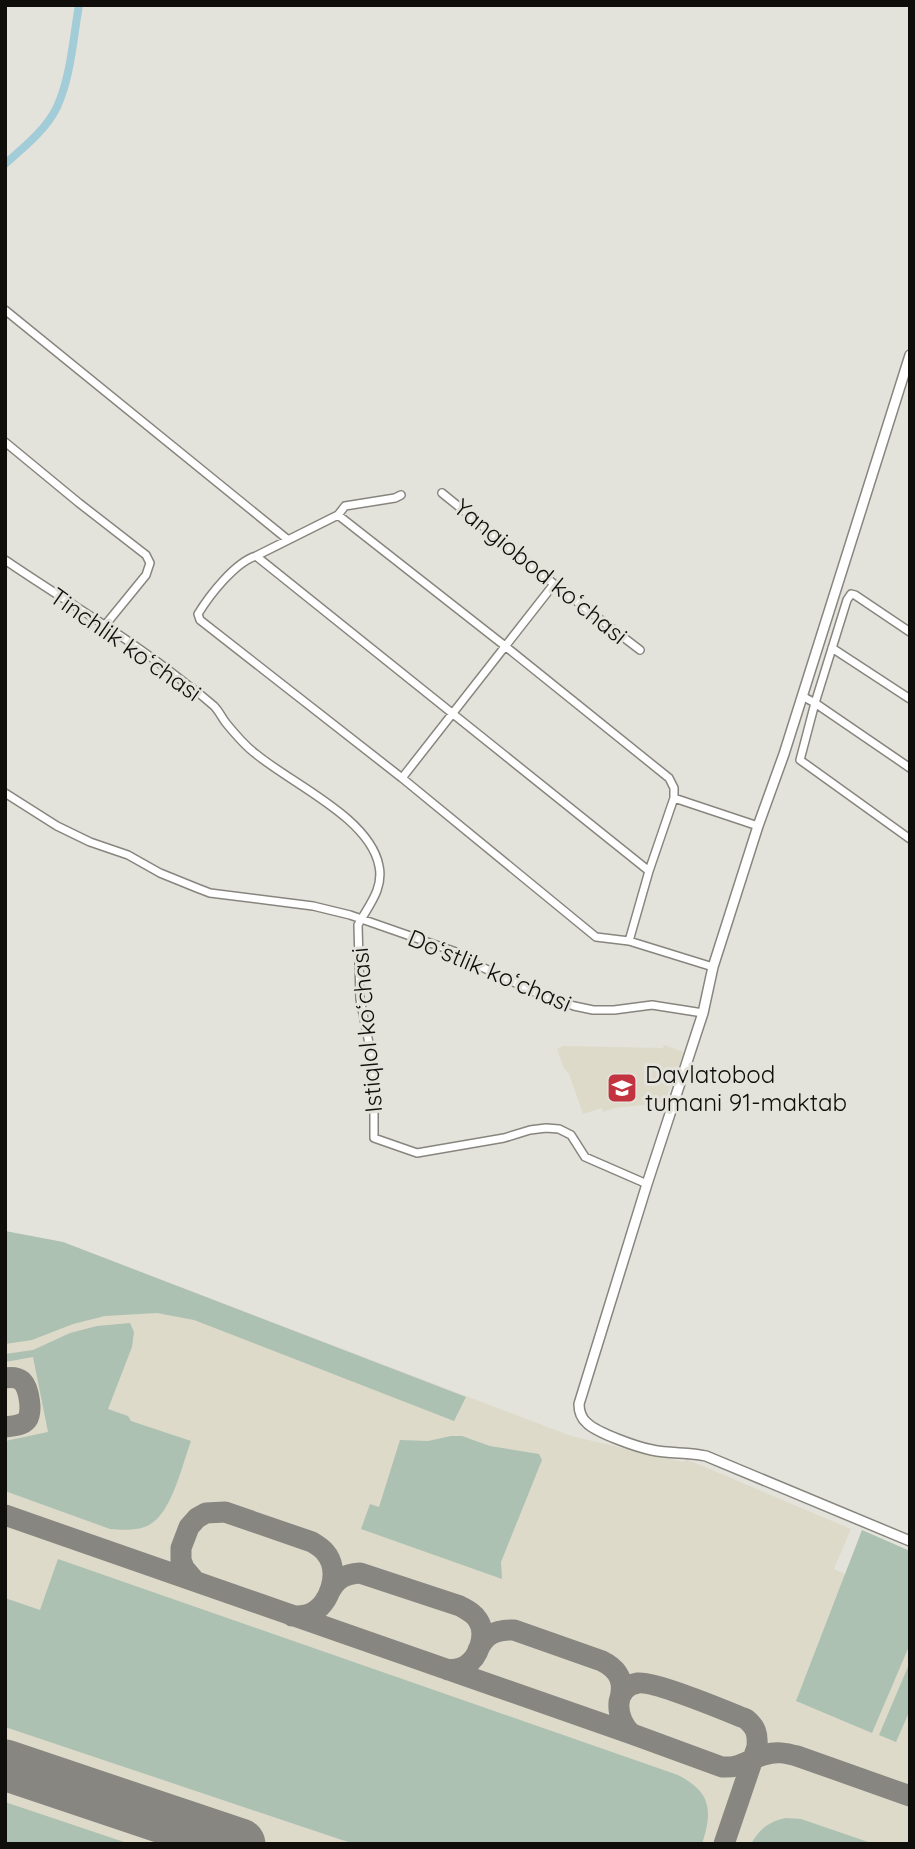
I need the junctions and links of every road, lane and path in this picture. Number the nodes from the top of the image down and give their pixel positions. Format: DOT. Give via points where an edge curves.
graph roads {
  1 [pos="5,310"];
  2 [pos="910,355"];
  3 [pos="5,442"];
  4 [pos="442,492"];
  5 [pos="401,495"];
  6 [pos="338,515"];
  7 [pos="287,539"];
  8 [pos="256,556"];
  9 [pos="5,560"];
  10 [pos="554,584"];
  11 [pos="106,624"];
  12 [pos="910,632"];
  13 [pos="505,646"];
  14 [pos="832,648"];
  15 [pos="640,650"];
  16 [pos="802,696"];
  17 [pos="910,699"];
  18 [pos="815,703"];
  19 [pos="453,712"];
  20 [pos="910,768"];
  21 [pos="401,778"];
  22 [pos="5,793"];
  23 [pos="674,798"];
  24 [pos="758,825"];
  25 [pos="910,839"];
  26 [pos="649,871"];
  27 [pos="361,919"];
  28 [pos="629,941"];
  29 [pos="713,967"];
  30 [pos="703,1013"];
  31 [pos="647,1184"];
  32 [pos="910,1541"];
  1 -- 7 [label="street"];
  2 -- 16 [label="street"];
  3 -- 11 [label="street" via="146,555 150,563 146,575"];
  4 -- 10 [label="street, Yangiobod koʻchasi"];
  5 -- 6 [label="street" via="345,506"];
  6 -- 7 [label="street"];
  6 -- 13 [label="street"];
  7 -- 8 [label="street"];
  8 -- 19 [label="street"];
  8 -- 21 [label="street" via="237,565 200,611 200,620"];
  9 -- 11 [label="street, Tinchlik koʻchasi"];
  10 -- 13 [label="street"];
  10 -- 15 [label="street, Yangiobod koʻchasi"];
  11 -- 27 [label="street, Tinchlik koʻchasi" via="216,708 253,752 362,833 379,865 380,879"];
  12 -- 14 [label="street" via="851,594"];
  13 -- 19 [label="street"];
  13 -- 23 [label="street" via="668,778"];
  14 -- 17 [label="street"];
  14 -- 18 [label="street"];
  16 -- 18 [label="street"];
  16 -- 24 [label="street"];
  18 -- 20 [label="street"];
  18 -- 25 [label="street" via="800,760"];
  19 -- 21 [label="street"];
  19 -- 26 [label="street"];
  21 -- 28 [label="street" via="596,937"];
  22 -- 27 [label="street, Doʻstlik koʻchasi" via="57,826 210,893 313,906"];
  23 -- 24 [label="street"];
  23 -- 26 [label="street"];
  24 -- 29 [label="street"];
  26 -- 28 [label="street"];
  27 -- 30 [label="street, Doʻstlik koʻchasi" via="456,952 537,993 574,1006 614,1010 652,1005"];
  27 -- 31 [label="street, Istiqlol koʻchasi" via="359,988 372,1058 374,1138 417,1153 530,1130 559,1129 571,1135 585,1157"];
  28 -- 29 [label="street"];
  29 -- 30 [label="street"];
  30 -- 31 [label="street"];
  31 -- 32 [label="street" via="580,1395 582,1417 592,1427 633,1445 706,1456"];
}
